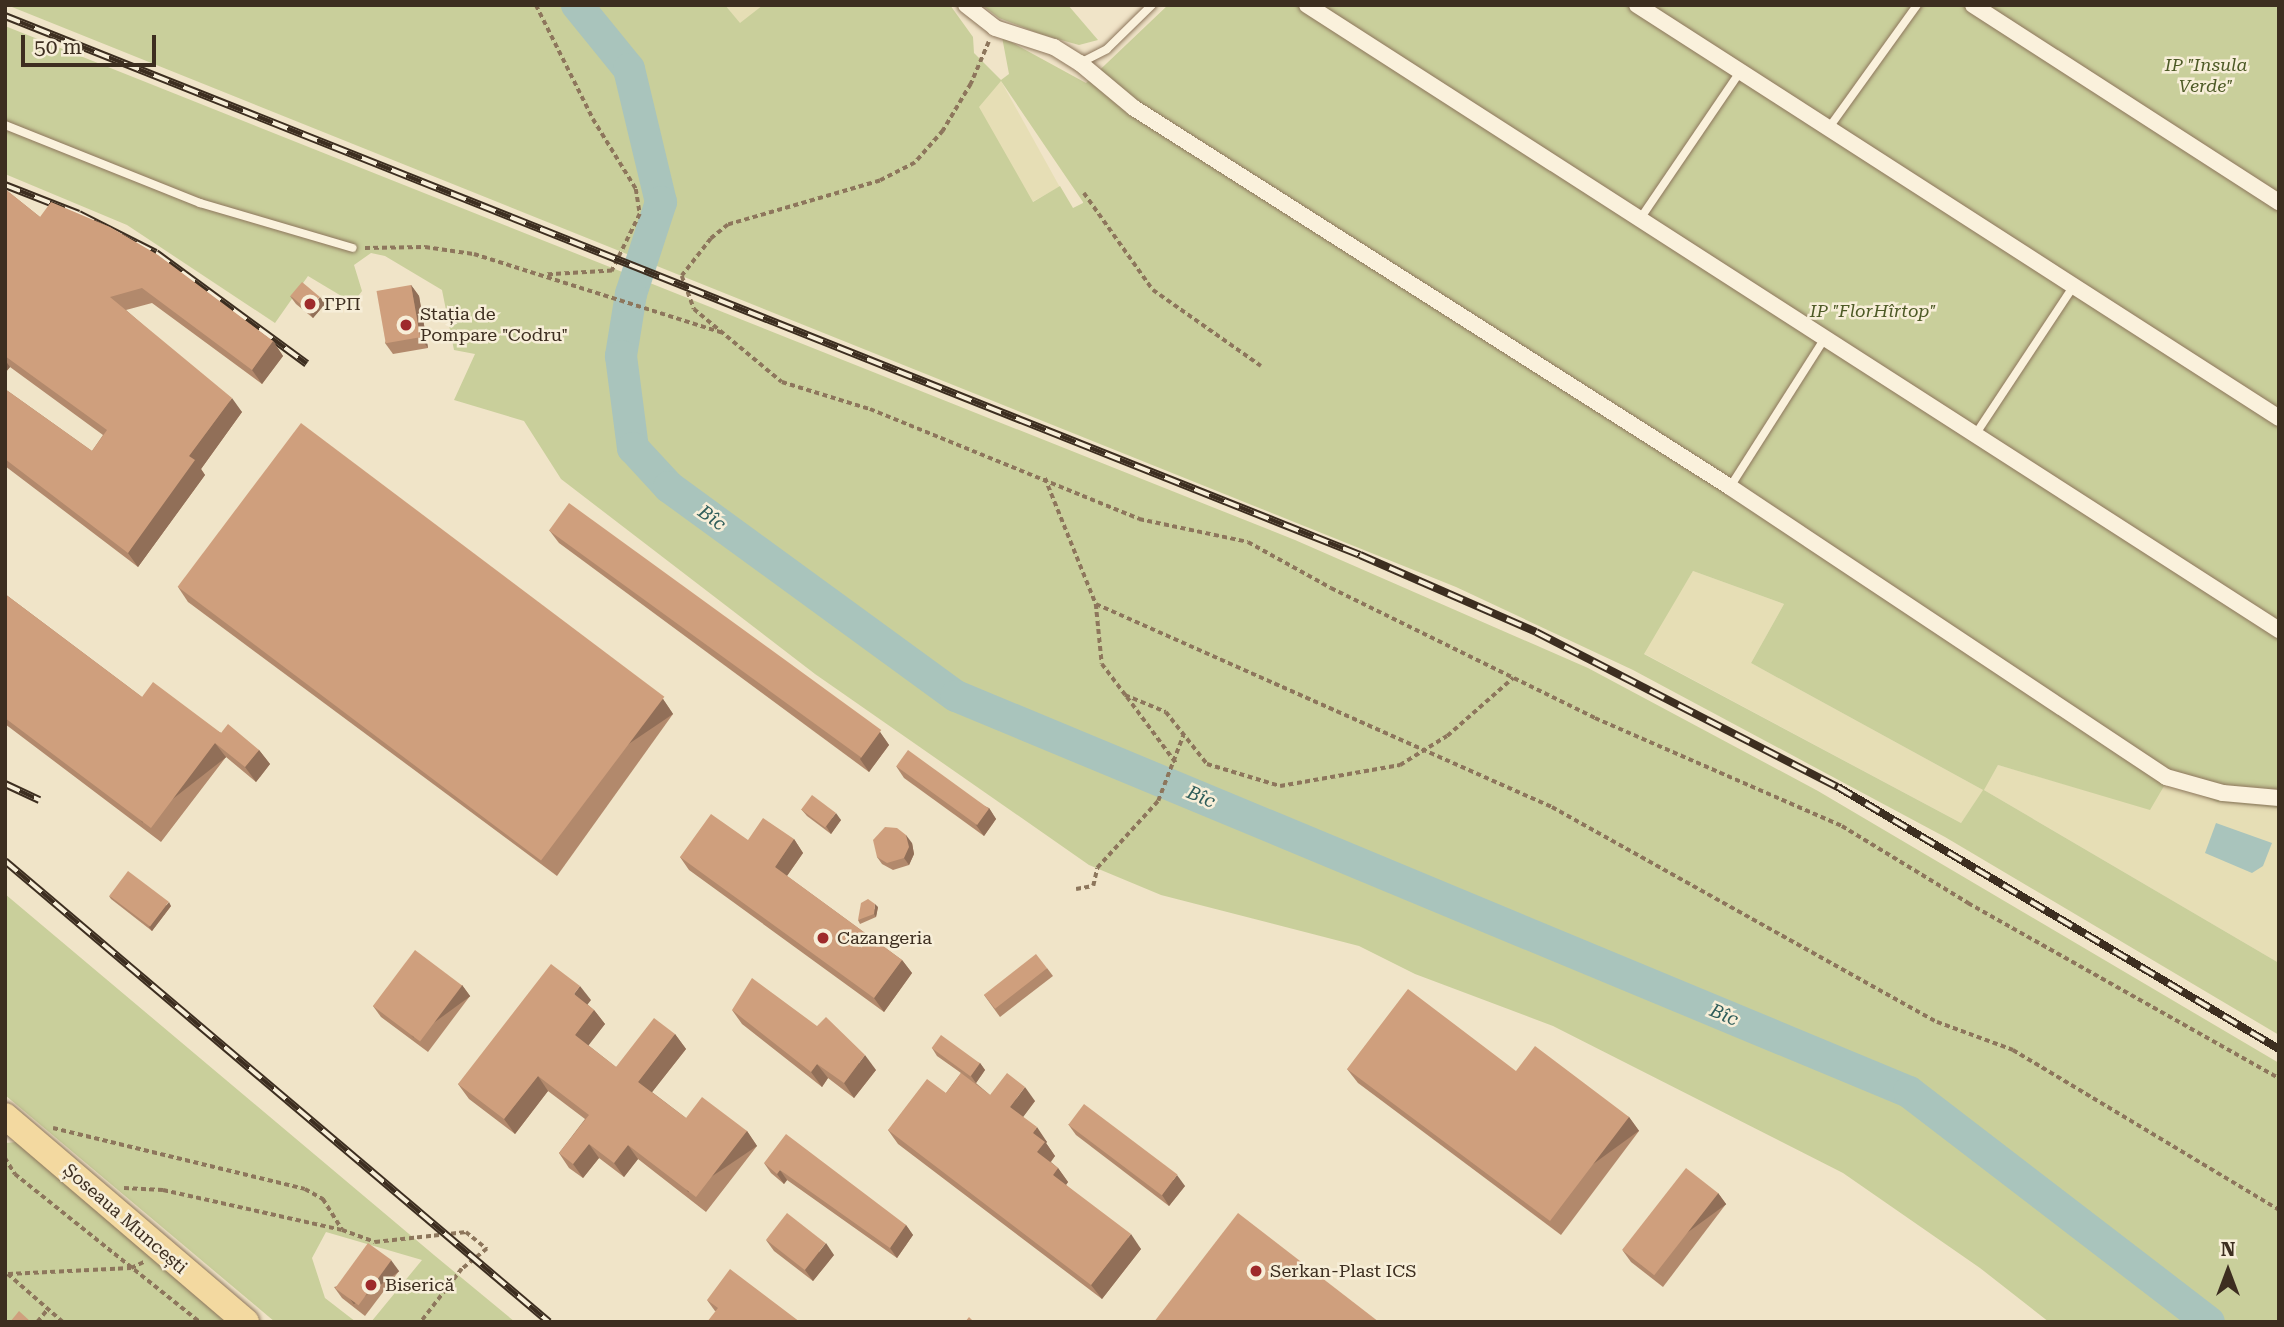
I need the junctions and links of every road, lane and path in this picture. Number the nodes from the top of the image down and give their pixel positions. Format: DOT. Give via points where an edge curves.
graph roads {
  1 [pos="536,5"];
  2 [pos="966,5"];
  3 [pos="1152,5"];
  4 [pos="1307,5"];
  5 [pos="1637,5"];
  6 [pos="1917,5"];
  7 [pos="1973,5"];
  8 [pos="995,28"];
  9 [pos="1080,62"];
  10 [pos="1740,72"];
  11 [pos="5,125"];
  12 [pos="1828,129"];
  13 [pos="1084,194"];
  14 [pos="2279,202"];
  15 [pos="1640,219"];
  16 [pos="353,248"];
  17 [pos="542,275"];
  18 [pos="2073,287"];
  19 [pos="725,334"];
  20 [pos="1825,338"];
  21 [pos="1261,366"];
  22 [pos="2279,418"];
  23 [pos="1975,435"];
  24 [pos="1045,478"];
  25 [pos="1730,487"];
  26 [pos="1096,604"];
  27 [pos="2279,630"];
  28 [pos="1513,677"];
  29 [pos="1125,695"];
  30 [pos="1184,736"];
  31 [pos="1424,751"];
  32 [pos="1176,763"];
  33 [pos="2279,798"];
  34 [pos="1076,889"];
  35 [pos="2279,1078"];
  36 [pos="8,1123"];
  37 [pos="49,1127"];
  38 [pos="5,1158"];
  39 [pos="111,1188"];
  40 [pos="2279,1210"];
  41 [pos="342,1230"];
  42 [pos="164,1253"];
  43 [pos="131,1268"];
  44 [pos="48,1309"];
  45 [pos="37,1322"];
  46 [pos="63,1322"];
  47 [pos="200,1322"];
  48 [pos="246,1322"];
  49 [pos="421,1322"];
  1 -- 17 [label="path" via="593,119 636,189 640,214 612,271"];
  2 -- 8 [label="street"];
  3 -- 9 [label="lane" via="1107,49"];
  4 -- 15 [label="street"];
  5 -- 10 [label="street"];
  6 -- 12 [label="lane"];
  7 -- 14 [label="street"];
  8 -- 9 [label="street" via="1054,47"];
  8 -- 19 [label="path" via="971,84 943,131 915,163 880,181 729,225 694,256 682,276 684,290 694,309"];
  9 -- 25 [label="street" via="1144,115"];
  10 -- 12 [label="street"];
  10 -- 15 [label="lane"];
  11 -- 16 [label="lane" via="200,203"];
  12 -- 18 [label="street"];
  13 -- 21 [label="path" via="1153,290"];
  15 -- 20 [label="street"];
  16 -- 17 [label="path" via="425,247 474,254"];
  17 -- 19 [label="path"];
  18 -- 22 [label="street"];
  18 -- 23 [label="lane"];
  19 -- 24 [label="path" via="782,382 870,409"];
  20 -- 23 [label="street"];
  20 -- 25 [label="lane"];
  23 -- 27 [label="street"];
  24 -- 26 [label="path"];
  24 -- 28 [label="path" via="1139,519 1248,542"];
  25 -- 33 [label="street" via="2166,777 2223,793"];
  26 -- 29 [label="path" via="1102,664"];
  26 -- 31 [label="path"];
  28 -- 31 [label="path"];
  28 -- 35 [label="path" via="1842,826 1968,903"];
  29 -- 30 [label="path" via="1166,712"];
  29 -- 32 [label="path"];
  30 -- 31 [label="path" via="1207,764 1280,786 1400,765"];
  30 -- 32 [label="path"];
  31 -- 40 [label="path" via="1552,807 1937,1022 2013,1050"];
  32 -- 34 [label="path" via="1158,802 1097,868 1093,886"];
  36 -- 42 [label="main road, Șoseaua Muncești"];
  37 -- 41 [label="path" via="305,1189 323,1199"];
  38 -- 43 [label="path" via="15,1174"];
  39 -- 41 [label="path" via="163,1190"];
  41 -- 49 [label="path" via="375,1242 466,1232 487,1249 462,1269"];
  42 -- 43 [label="path"];
  42 -- 48 [label="main road, Șoseaua Muncești"];
  43 -- 44 [label="path" via="8,1274"];
  43 -- 47 [label="path"];
  44 -- 45 [label="path"];
  44 -- 46 [label="path"];
}
